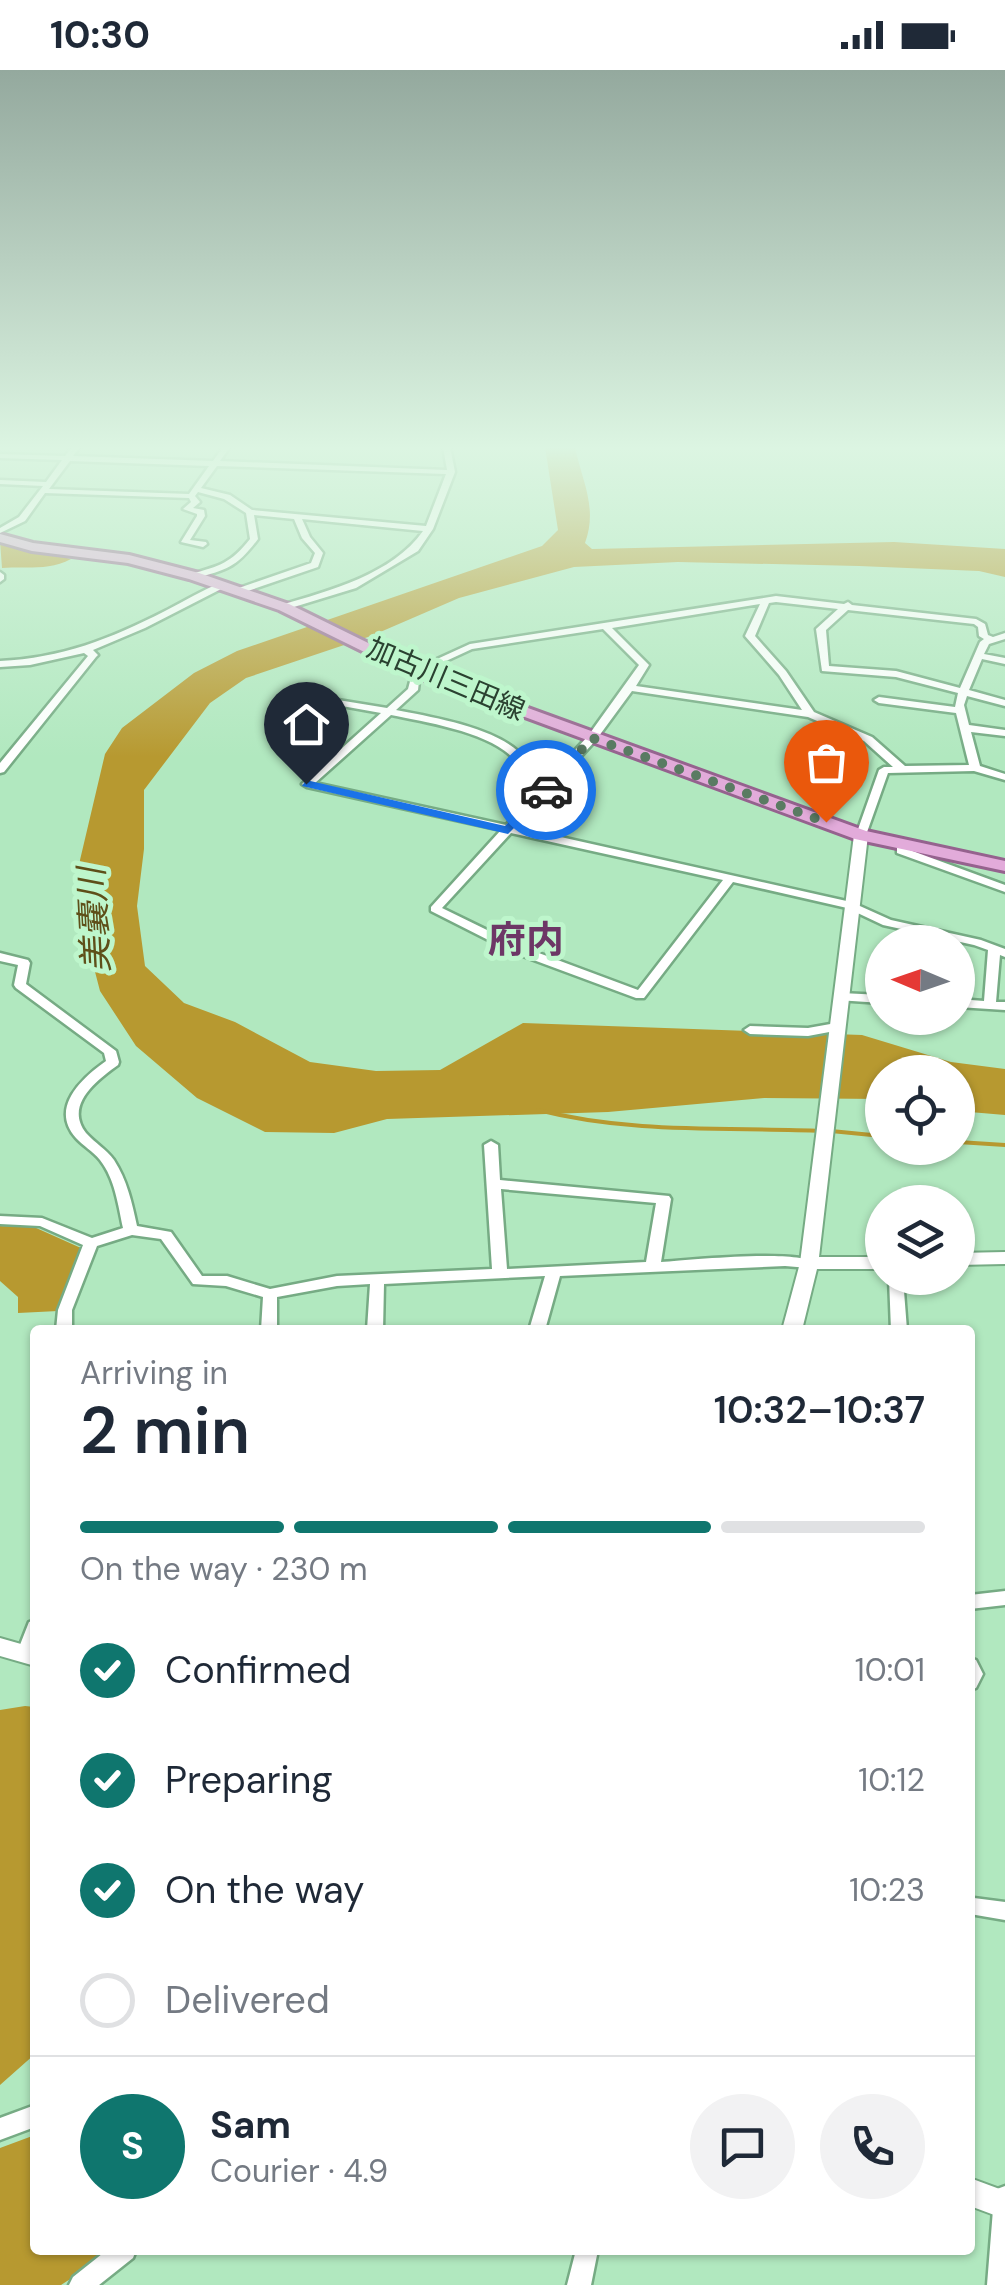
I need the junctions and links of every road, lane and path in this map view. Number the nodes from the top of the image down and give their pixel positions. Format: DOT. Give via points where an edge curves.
graph roads {
  1 [pos="59,550"];
  2 [pos="246,550"];
  3 [pos="317,550"];
  4 [pos="413,550"];
  5 [pos="194,576"];
  6 [pos="222,585"];
  7 [pos="239,591"];
  8 [pos="765,603"];
  9 [pos="848,605"];
  10 [pos="284,608"];
  11 [pos="606,627"];
  12 [pos="1005,636"];
  13 [pos="990,639"];
  14 [pos="86,650"];
  15 [pos="979,656"];
  16 [pos="1005,661"];
  17 [pos="0,664"];
  18 [pos="416,672"];
  19 [pos="630,688"];
  20 [pos="963,690"];
  21 [pos="292,694"];
  22 [pos="879,700"];
  23 [pos="1005,704"];
  24 [pos="961,711"];
  25 [pos="386,713"];
  26 [pos="810,714"];
  27 [pos="966,728"];
  28 [pos="1005,733"];
  29 [pos="592,738"];
  30 [pos="901,768"];
  31 [pos="975,768"];
  32 [pos="0,770"];
  33 [pos="1005,777"];
  34 [pos="544,791"];
  35 [pos="508,830"];
  36 [pos="861,835"];
  37 [pos="902,845"];
  38 [pos="1005,866"];
  39 [pos="730,879"];
  40 [pos="1005,890"];
  41 [pos="851,905"];
  42 [pos="1000,952"];
  43 [pos="0,958"];
  44 [pos="841,998"];
  45 [pos="865,999"];
  46 [pos="975,1004"];
  47 [pos="990,1004"];
  48 [pos="1005,1006"];
  49 [pos="836,1027"];
  50 [pos="750,1030"];
  51 [pos="490,1145"];
  52 [pos="494,1184"];
  53 [pos="0,1220"];
  54 [pos="131,1230"];
  55 [pos="90,1243"];
  56 [pos="1005,1258"];
  57 [pos="975,1259"];
  58 [pos="808,1263"];
  59 [pos="865,1263"];
  60 [pos="653,1267"];
  61 [pos="553,1273"];
  62 [pos="500,1274"];
  63 [pos="377,1280"];
  64 [pos="270,1294"];
  65 [pos="897,1295"];
  66 [pos="64,1325"];
  67 [pos="269,1325"];
  68 [pos="375,1325"];
  69 [pos="538,1325"];
  70 [pos="793,1325"];
  71 [pos="899,1325"];
  72 [pos="1005,1598"];
  73 [pos="975,1601"];
  74 [pos="0,1648"];
  75 [pos="30,1656"];
  76 [pos="975,1907"];
  77 [pos="1005,1911"];
  78 [pos="30,2118"];
  79 [pos="0,2129"];
  80 [pos="975,2193"];
  81 [pos="1005,2202"];
  82 [pos="119,2255"];
  83 [pos="586,2255"];
  84 [pos="81,2285"];
  85 [pos="579,2285"];
  86 [pos="999,2285"];
  1 -- 5 [label="main road, 加古川三田線"];
  2 -- 5 [label="street" via="232,567"];
  3 -- 7 [label="street" via="316,566"];
  4 -- 10 [label="street" via="352,586"];
  5 -- 6 [label="main road, 加古川三田線"];
  6 -- 7 [label="main road, 加古川三田線"];
  6 -- 14 [label="street"];
  7 -- 10 [label="main road, 加古川三田線"];
  8 -- 9 [label="street"];
  8 -- 11 [label="street"];
  8 -- 26 [label="street" via="750,636"];
  9 -- 13 [label="street" via="976,622"];
  9 -- 20 [label="street" via="820,628 825,669 867,669"];
  10 -- 18 [label="main road, 加古川三田線"];
  11 -- 18 [label="street" via="470,647"];
  11 -- 19 [label="street" via="644,665"];
  12 -- 13 [label="street"];
  13 -- 15 [label="street"];
  14 -- 17 [label="street" via="47,662"];
  14 -- 32 [label="street" via="93,655"];
  15 -- 16 [label="street"];
  15 -- 20 [label="street"];
  18 -- 25 [label="street" via="413,690"];
  18 -- 29 [label="main road, 加古川三田線"];
  19 -- 26 [label="street"];
  19 -- 29 [label="street"];
  20 -- 23 [label="street"];
  20 -- 24 [label="street"];
  21 -- 25 [label="street"];
  22 -- 24 [label="street"];
  24 -- 27 [label="street"];
  25 -- 34 [label="street" via="464,730 508,749"];
  25 -- 35 [label="street" via="306,784"];
  26 -- 30 [label="street" via="868,739"];
  27 -- 28 [label="street"];
  27 -- 31 [label="street"];
  29 -- 34 [label="street"];
  29 -- 36 [label="main road, 加古川三田線"];
  30 -- 31 [label="street"];
  30 -- 36 [label="street" via="884,770"];
  31 -- 33 [label="street"];
  34 -- 35 [label="street"];
  35 -- 39 [label="street"];
  35 -- 39 [label="street" via="435,909 516,949 640,996"];
  36 -- 37 [label="main road, 加古川三田線"];
  36 -- 41 [label="street"];
  37 -- 38 [label="main road, 加古川三田線"];
  37 -- 40 [label="street" via="901,851"];
  39 -- 41 [label="street"];
  41 -- 42 [label="street" via="887,923"];
  41 -- 44 [label="street"];
  42 -- 47 [label="street"];
  43 -- 54 [label="street" via="24,964 20,985 110,1051 113,1062 82,1084 74,1101 77,1130 105,1156 122,1188"];
  44 -- 45 [label="street"];
  44 -- 49 [label="street"];
  46 -- 47 [label="street"];
  47 -- 48 [label="street"];
  49 -- 50 [label="street"];
  49 -- 58 [label="street"];
  51 -- 52 [label="street"];
  52 -- 60 [label="street" via="664,1199"];
  52 -- 62 [label="street"];
  53 -- 55 [label="street" via="42,1222"];
  54 -- 55 [label="street"];
  54 -- 64 [label="street" via="166,1235 198,1282 227,1281"];
  55 -- 66 [label="street"];
  56 -- 57 [label="street"];
  58 -- 59 [label="street"];
  58 -- 60 [label="street"];
  58 -- 70 [label="street"];
  60 -- 61 [label="street"];
  61 -- 62 [label="street"];
  61 -- 69 [label="street"];
  62 -- 63 [label="street"];
  63 -- 64 [label="street"];
  63 -- 68 [label="street"];
  64 -- 67 [label="street"];
  65 -- 71 [label="street"];
  72 -- 73 [label="street"];
  74 -- 75 [label="street"];
  76 -- 77 [label="street"];
  78 -- 79 [label="street"];
  80 -- 81 [label="street"];
  81 -- 86 [label="street"];
  82 -- 84 [label="street"];
  83 -- 85 [label="street"];
}
